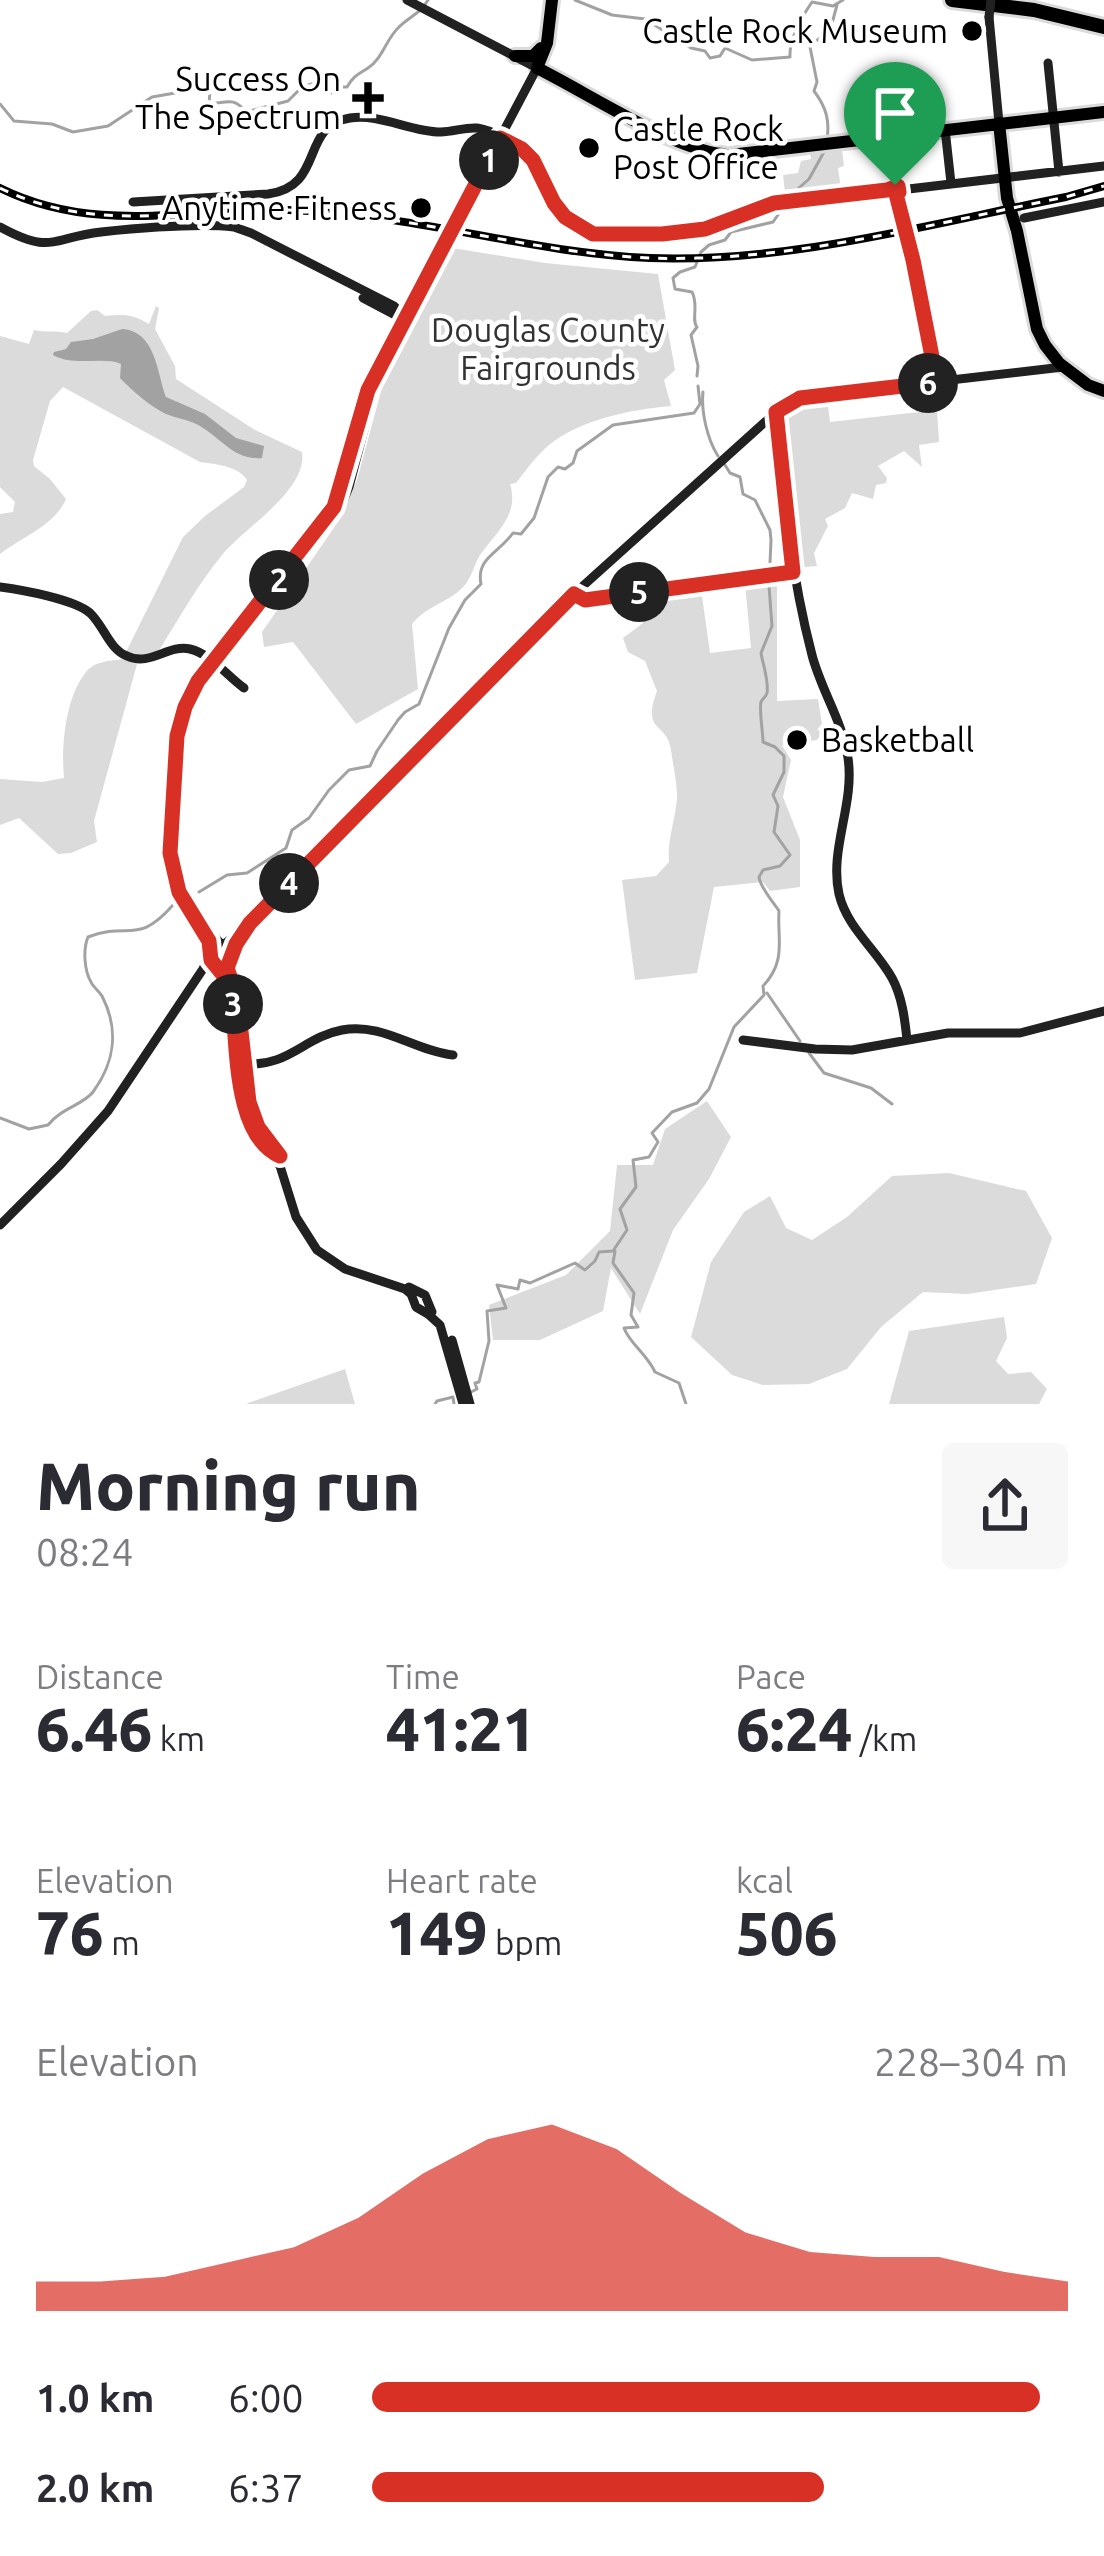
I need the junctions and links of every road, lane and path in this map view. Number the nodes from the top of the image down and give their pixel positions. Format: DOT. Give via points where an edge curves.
graph roads {
  1 [pos="952,0"];
  2 [pos="991,0"];
  3 [pos="1022,0"];
  4 [pos="411,2"];
  5 [pos="551,7"];
  6 [pos="1104,25"];
  7 [pos="547,43"];
  8 [pos="515,56"];
  9 [pos="1048,62"];
  10 [pos="538,68"];
  11 [pos="514,112"];
  12 [pos="1104,112"];
  13 [pos="1053,117"];
  14 [pos="999,123"];
  15 [pos="945,129"];
  16 [pos="890,136"];
  17 [pos="500,138"];
  18 [pos="520,148"];
  19 [pos="1102,166"];
  20 [pos="1059,172"];
  21 [pos="1006,178"];
  22 [pos="951,183"];
  23 [pos="896,190"];
  24 [pos="133,202"];
  25 [pos="1104,202"];
  26 [pos="1021,222"];
  27 [pos="0,231"];
  28 [pos="406,317"];
  29 [pos="1073,370"];
  30 [pos="937,382"];
  31 [pos="1104,391"];
  32 [pos="776,412"];
  33 [pos="762,424"];
  34 [pos="777,428"];
  35 [pos="793,572"];
  36 [pos="0,587"];
  37 [pos="574,594"];
  38 [pos="214,664"];
  39 [pos="244,688"];
  40 [pos="250,923"];
  41 [pos="216,949"];
  42 [pos="222,962"];
  43 [pos="190,988"];
  44 [pos="233,1004"];
  45 [pos="1104,1011"];
  46 [pos="240,1031"];
  47 [pos="743,1040"];
  48 [pos="907,1040"];
  49 [pos="453,1054"];
  50 [pos="241,1064"];
  51 [pos="0,1225"];
  52 [pos="466,1404"];
  1 -- 6 [label="highway"];
  2 -- 14 [label="street, bridge"];
  3 -- 6 [label="highway"];
  4 -- 8 [label="street"];
  5 -- 7 [label="main road"];
  7 -- 8 [label="main road" via="533,56"];
  7 -- 10 [label="main road"];
  8 -- 10 [label="street"];
  9 -- 13 [label="street"];
  10 -- 11 [label="street"];
  10 -- 16 [label="main road" via="671,137 727,152"];
  11 -- 17 [label="street"];
  11 -- 18 [label="street"];
  12 -- 13 [label="main road"];
  13 -- 14 [label="main road"];
  13 -- 20 [label="street"];
  14 -- 15 [label="main road"];
  14 -- 21 [label="main road"];
  15 -- 16 [label="main road"];
  15 -- 22 [label="street"];
  16 -- 23 [label="street"];
  17 -- 18 [label="street"];
  17 -- 24 [label="street" via="480,128 441,132 348,118 323,133 305,173 286,190"];
  17 -- 28 [label="street, bridge"];
  18 -- 23 [label="street" via="559,210 593,234 705,229 774,203"];
  19 -- 20 [label="street"];
  20 -- 21 [label="street"];
  21 -- 22 [label="street"];
  21 -- 26 [label="main road" via="1006,198"];
  22 -- 23 [label="street"];
  23 -- 30 [label="street"];
  25 -- 26 [label="street"];
  26 -- 29 [label="main road" via="1037,328"];
  27 -- 28 [label="street" via="51,249 100,238 233,233"];
  28 -- 38 [label="street" via="368,390 331,512"];
  29 -- 30 [label="street"];
  29 -- 31 [label="main road"];
  30 -- 32 [label="street" via="800,398"];
  32 -- 33 [label="street"];
  32 -- 34 [label="street"];
  33 -- 34 [label="street"];
  33 -- 37 [label="street"];
  34 -- 35 [label="street"];
  35 -- 37 [label="street" via="585,600"];
  35 -- 48 [label="street" via="848,757 839,893 896,986"];
  36 -- 38 [label="street" via="85,609 115,649 132,658 178,648"];
  37 -- 40 [label="street"];
  38 -- 39 [label="street"];
  38 -- 41 [label="street" via="181,720 169,839 179,892"];
  40 -- 41 [label="street"];
  40 -- 42 [label="street"];
  41 -- 42 [label="street" via="211,960"];
  41 -- 42 [label="street" via="228,951"];
  41 -- 43 [label="street"];
  42 -- 43 [label="street"];
  42 -- 44 [label="street"];
  42 -- 46 [label="street"];
  43 -- 51 [label="street" via="93,1130"];
  44 -- 46 [label="street"];
  44 -- 50 [label="street"];
  45 -- 48 [label="street" via="1020,1033"];
  46 -- 50 [label="street"];
  47 -- 48 [label="street" via="834,1050"];
  49 -- 50 [label="street" via="355,1028 276,1061"];
  50 -- 52 [label="street" via="247,1114 275,1154 298,1222 317,1250 345,1269 421,1302 449,1333"];
}
